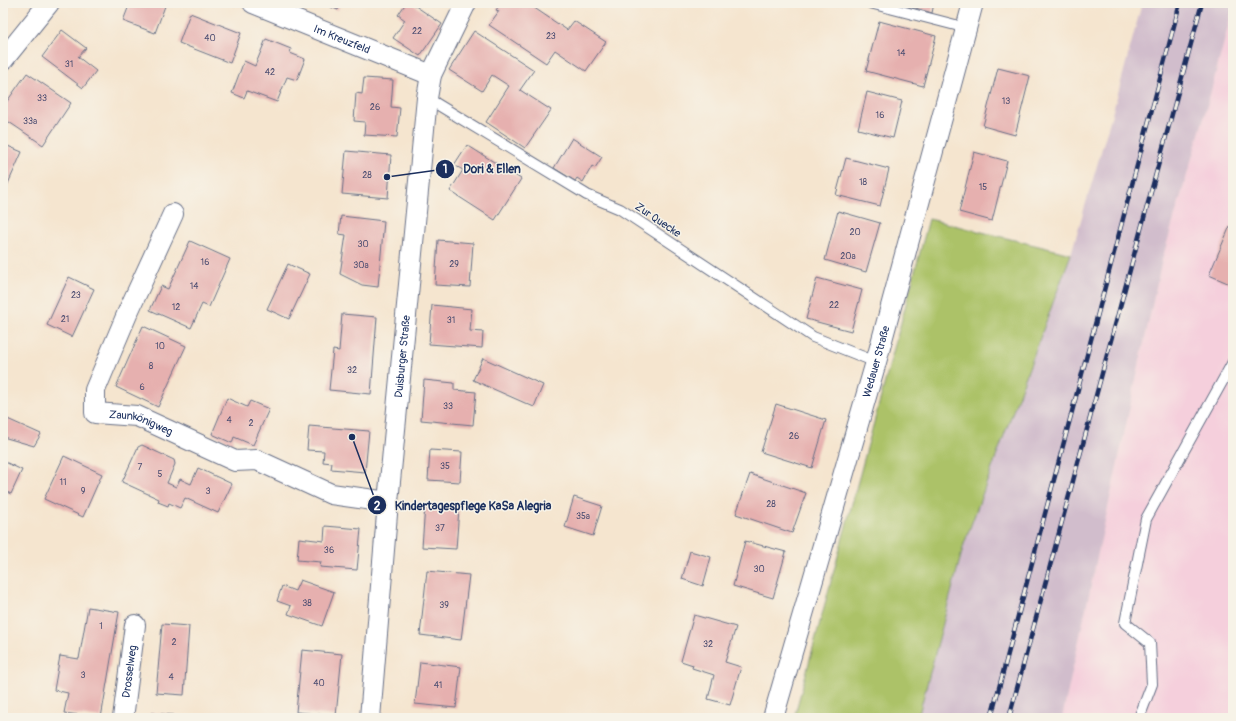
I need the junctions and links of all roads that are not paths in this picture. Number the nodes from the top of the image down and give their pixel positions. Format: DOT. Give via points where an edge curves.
graph roads {
  1 [pos="49,3"];
  2 [pos="253,3"];
  3 [pos="466,3"];
  4 [pos="870,3"];
  5 [pos="973,3"];
  6 [pos="966,28"];
  7 [pos="3,60"];
  8 [pos="431,75"];
  9 [pos="427,98"];
  10 [pos="173,214"];
  11 [pos="876,362"];
  12 [pos="1233,362"];
  13 [pos="388,502"];
  14 [pos="136,625"];
  15 [pos="123,718"];
  16 [pos="370,718"];
  17 [pos="773,718"];
  18 [pos="1139,718"];
  1 -- 7 [label="street"];
  2 -- 8 [label="street, Im Kreuzfeld"];
  3 -- 8 [label="street, Duisburger Straße"];
  4 -- 6 [label="lane"];
  5 -- 6 [label="street, Wedauer Straße"];
  6 -- 11 [label="street, Wedauer Straße"];
  8 -- 9 [label="street, Duisburger Straße"];
  9 -- 11 [label="lane, Zur Quecke" via="587,195 620,209 813,337"];
  9 -- 13 [label="street, Duisburger Straße"];
  10 -- 13 [label="street, Zaunkönigweg" via="95,390 95,413 137,416 235,461 257,460 331,494"];
  11 -- 17 [label="street, Wedauer Straße"];
  12 -- 18 [label="lane" via="1146,519 1125,623 1150,644 1152,684"];
  13 -- 16 [label="street, Duisburger Straße"];
  14 -- 15 [label="street, Drosselweg"];
}
